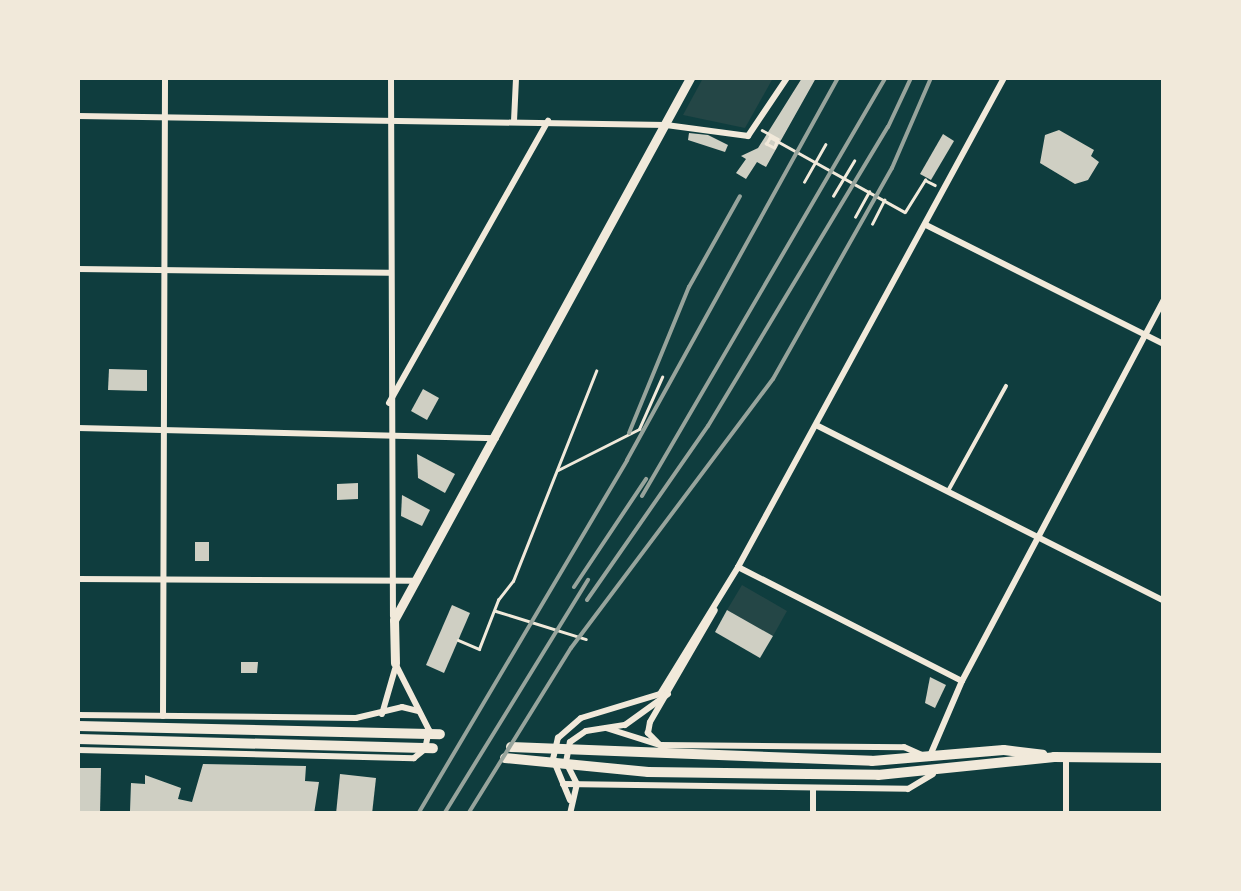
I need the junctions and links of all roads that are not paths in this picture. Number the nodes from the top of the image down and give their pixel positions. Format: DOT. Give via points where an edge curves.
graph roads {
  1 [pos="166,78"];
  2 [pos="391,78"];
  3 [pos="516,78"];
  4 [pos="690,78"];
  5 [pos="787,78"];
  6 [pos="1004,78"];
  7 [pos="78,116"];
  8 [pos="166,117"];
  9 [pos="391,120"];
  10 [pos="514,121"];
  11 [pos="548,122"];
  12 [pos="666,124"];
  13 [pos="926,224"];
  14 [pos="78,270"];
  15 [pos="164,271"];
  16 [pos="389,273"];
  17 [pos="1164,299"];
  18 [pos="1144,334"];
  19 [pos="1164,344"];
  20 [pos="1006,386"];
  21 [pos="388,404"];
  22 [pos="816,424"];
  23 [pos="78,428"];
  24 [pos="164,429"];
  25 [pos="388,432"];
  26 [pos="497,438"];
  27 [pos="948,492"];
  28 [pos="1036,537"];
  29 [pos="738,567"];
  30 [pos="78,580"];
  31 [pos="164,580"];
  32 [pos="392,581"];
  33 [pos="417,581"];
  34 [pos="1164,601"];
  35 [pos="394,620"];
  36 [pos="395,663"];
  37 [pos="962,681"];
  38 [pos="664,694"];
  39 [pos="419,711"];
  40 [pos="381,714"];
  41 [pos="78,715"];
  42 [pos="162,716"];
  43 [pos="78,726"];
  44 [pos="606,728"];
  45 [pos="440,734"];
  46 [pos="78,739"];
  47 [pos="660,745"];
  48 [pos="511,746"];
  49 [pos="432,748"];
  50 [pos="78,750"];
  51 [pos="1054,757"];
  52 [pos="1066,757"];
  53 [pos="505,758"];
  54 [pos="929,758"];
  55 [pos="1164,758"];
  56 [pos="933,774"];
  57 [pos="576,780"];
  58 [pos="562,781"];
  59 [pos="813,788"];
  60 [pos="570,800"];
  61 [pos="570,814"];
  62 [pos="813,814"];
  63 [pos="1066,814"];
  1 -- 8 [label="street"];
  2 -- 9 [label="street"];
  3 -- 10 [label="street"];
  4 -- 12 [label="street"];
  5 -- 12 [label="street" via="754,135"];
  6 -- 13 [label="street"];
  7 -- 8 [label="street"];
  8 -- 9 [label="street"];
  8 -- 15 [label="street"];
  9 -- 10 [label="street"];
  9 -- 16 [label="street"];
  10 -- 11 [label="street"];
  11 -- 12 [label="street"];
  11 -- 21 [label="street"];
  12 -- 26 [label="street"];
  13 -- 18 [label="street"];
  13 -- 22 [label="street"];
  14 -- 15 [label="street"];
  15 -- 16 [label="street"];
  15 -- 24 [label="street"];
  16 -- 21 [label="street"];
  17 -- 18 [label="street"];
  18 -- 19 [label="street"];
  18 -- 28 [label="street"];
  20 -- 27 [label="lane"];
  21 -- 25 [label="street"];
  22 -- 27 [label="street"];
  22 -- 29 [label="street"];
  23 -- 24 [label="street"];
  24 -- 25 [label="street"];
  24 -- 31 [label="street"];
  25 -- 26 [label="street"];
  25 -- 32 [label="street"];
  26 -- 33 [label="street"];
  27 -- 28 [label="street"];
  28 -- 34 [label="street"];
  28 -- 37 [label="street"];
  29 -- 37 [label="street"];
  29 -- 38 [label="street"];
  30 -- 31 [label="street"];
  31 -- 32 [label="street"];
  31 -- 42 [label="street"];
  32 -- 33 [label="street"];
  32 -- 35 [label="street"];
  33 -- 35 [label="street"];
  35 -- 36 [label="street"];
  36 -- 39 [label="street"];
  36 -- 40 [label="street"];
  37 -- 54 [label="street"];
  38 -- 44 [label="street" via="636,719"];
  38 -- 47 [label="street" via="648,729"];
  38 -- 58 [label="street" via="581,718 558,738 553,759"];
  39 -- 40 [label="street" via="402,707"];
  39 -- 50 [label="street" via="428,742 405,760"];
  40 -- 42 [label="street"];
  41 -- 42 [label="street"];
  43 -- 45 [label="main road"];
  44 -- 47 [label="street"];
  44 -- 57 [label="street" via="570,742 566,762"];
  46 -- 49 [label="main road"];
  47 -- 54 [label="street" via="904,747"];
  48 -- 54 [label="main road" via="647,756"];
  51 -- 52 [label="main road"];
  51 -- 54 [label="main road" via="1004,750"];
  51 -- 56 [label="main road"];
  52 -- 55 [label="main road"];
  52 -- 63 [label="street"];
  53 -- 56 [label="main road" via="648,772"];
  56 -- 59 [label="street" via="908,789"];
  57 -- 58 [label="street"];
  57 -- 59 [label="street"];
  57 -- 60 [label="street"];
  58 -- 60 [label="street"];
  59 -- 62 [label="street"];
  60 -- 61 [label="street"];
}
